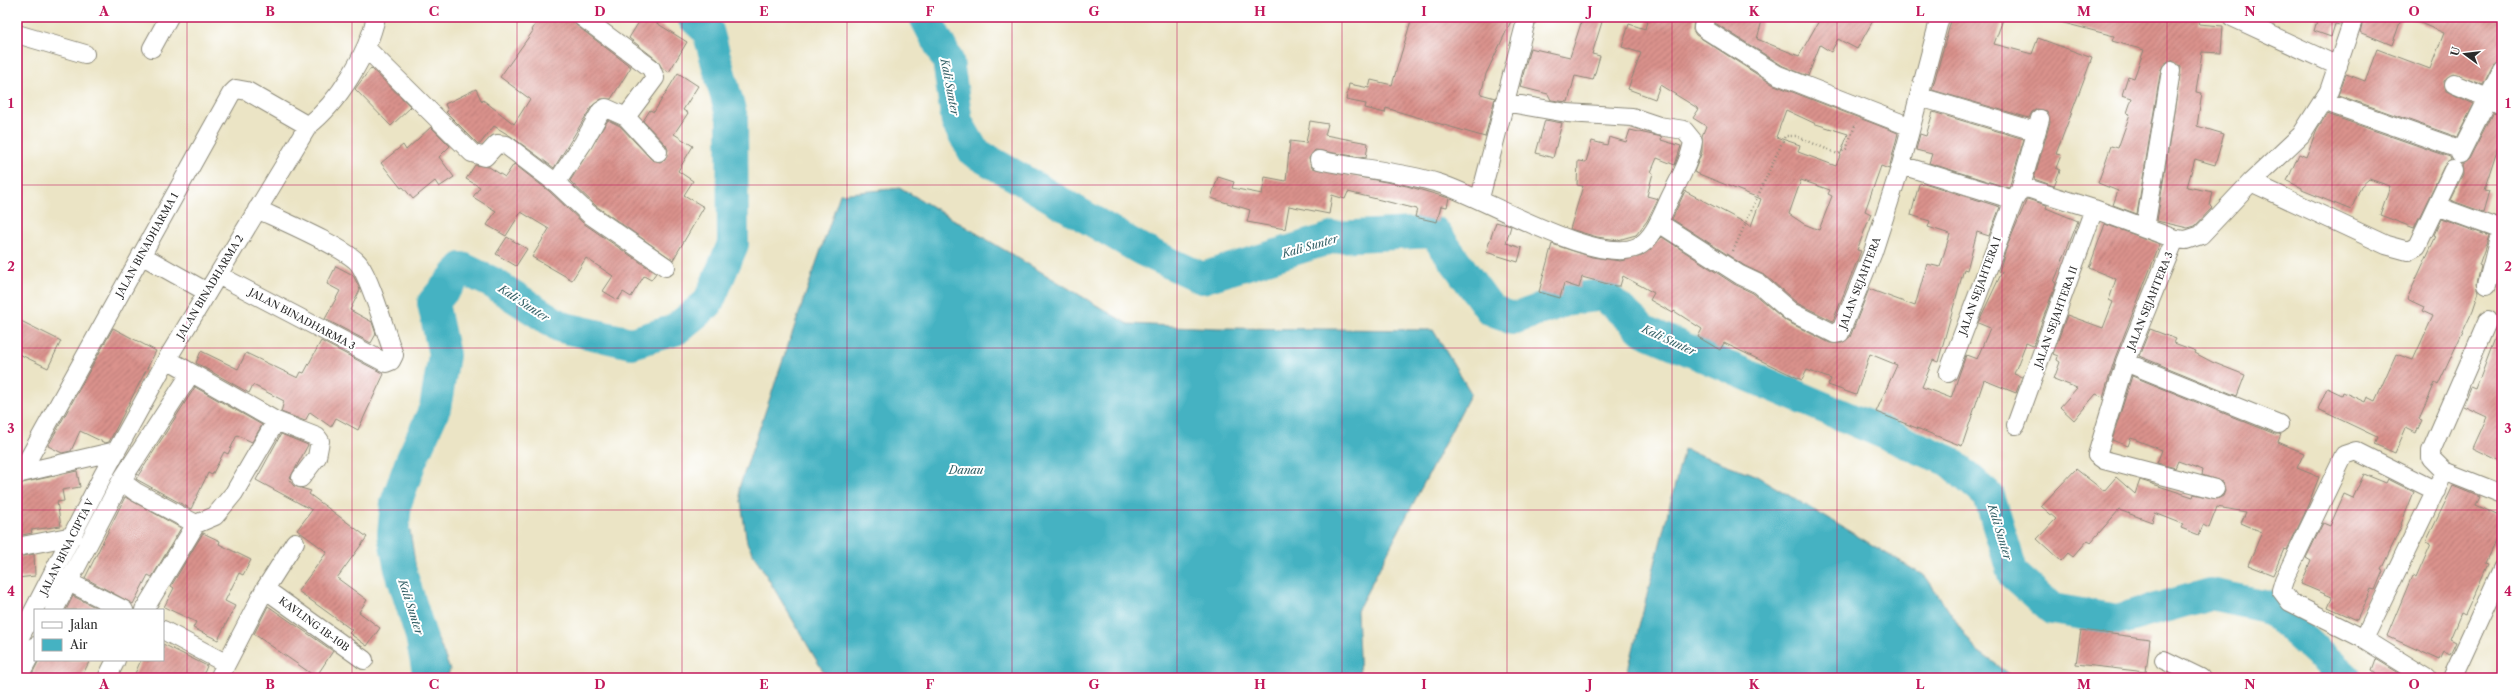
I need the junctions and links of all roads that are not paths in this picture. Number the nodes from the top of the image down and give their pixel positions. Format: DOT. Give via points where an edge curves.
graph roads {
  1 [pos="169,17"];
  2 [pos="376,17"];
  3 [pos="582,17"];
  4 [pos="1527,17"];
  5 [pos="1705,17"];
  6 [pos="1940,17"];
  7 [pos="2232,17"];
  8 [pos="2354,17"];
  9 [pos="17,34"];
  10 [pos="152,48"];
  11 [pos="366,48"];
  12 [pos="85,54"];
  13 [pos="2338,66"];
  14 [pos="2502,70"];
  15 [pos="2172,71"];
  16 [pos="2454,84"];
  17 [pos="1920,97"];
  18 [pos="2323,101"];
  19 [pos="2495,101"];
  20 [pos="1504,102"];
  21 [pos="626,117"];
  22 [pos="308,126"];
  23 [pos="1911,127"];
  24 [pos="658,152"];
  25 [pos="2458,158"];
  26 [pos="1319,160"];
  27 [pos="1901,165"];
  28 [pos="2251,182"];
  29 [pos="556,183"];
  30 [pos="2017,195"];
  31 [pos="1480,198"];
  32 [pos="2436,206"];
  33 [pos="257,209"];
  34 [pos="2094,210"];
  35 [pos="1658,222"];
  36 [pos="2145,228"];
  37 [pos="2501,230"];
  38 [pos="2175,239"];
  39 [pos="142,255"];
  40 [pos="666,267"];
  41 [pos="218,275"];
  42 [pos="2487,285"];
  43 [pos="207,292"];
  44 [pos="2488,320"];
  45 [pos="168,358"];
  46 [pos="2125,362"];
  47 [pos="190,373"];
  48 [pos="1948,373"];
  49 [pos="276,421"];
  50 [pos="2279,424"];
  51 [pos="2016,425"];
  52 [pos="116,451"];
  53 [pos="2444,471"];
  54 [pos="19,474"];
  55 [pos="302,478"];
  56 [pos="121,481"];
  57 [pos="2215,489"];
  58 [pos="2436,491"];
  59 [pos="2502,494"];
  60 [pos="196,524"];
  61 [pos="73,536"];
  62 [pos="295,542"];
  63 [pos="17,547"];
  64 [pos="2502,569"];
  65 [pos="61,578"];
  66 [pos="265,589"];
  67 [pos="35,609"];
  68 [pos="54,609"];
  69 [pos="122,609"];
  70 [pos="145,609"];
  71 [pos="34,610"];
  72 [pos="21,626"];
  73 [pos="164,631"];
  74 [pos="2364,639"];
  75 [pos="17,643"];
  76 [pos="34,648"];
  77 [pos="364,660"];
  78 [pos="2164,660"];
  79 [pos="116,661"];
  80 [pos="222,670"];
  81 [pos="18,678"];
  82 [pos="107,678"];
  83 [pos="2201,678"];
  84 [pos="2427,678"];
  85 [pos="2452,678"];
  1 -- 10 [label="street"];
  2 -- 11 [label="street"];
  3 -- 21 [label="street" via="651,68 655,78 652,86"];
  4 -- 20 [label="street"];
  5 -- 23 [label="street" via="1703,27 1778,76"];
  6 -- 17 [label="street, JALAN SEJAHTERA"];
  7 -- 13 [label="street"];
  8 -- 13 [label="street"];
  9 -- 12 [label="street"];
  11 -- 22 [label="street" via="325,113"];
  11 -- 29 [label="street" via="472,153 486,157 498,144 506,145"];
  13 -- 18 [label="street"];
  14 -- 19 [label="street"];
  15 -- 36 [label="street"];
  16 -- 19 [label="street"];
  17 -- 23 [label="street, JALAN SEJAHTERA"];
  17 -- 30 [label="street, JALAN SEJAHTERA I" via="2034,124"];
  18 -- 25 [label="street"];
  18 -- 28 [label="street" via="2301,135"];
  19 -- 25 [label="street"];
  20 -- 31 [label="street"];
  20 -- 35 [label="street" via="1567,113 1632,117 1659,126 1684,130 1693,142 1691,155"];
  21 -- 24 [label="street"];
  21 -- 29 [label="street" via="610,108 601,111"];
  22 -- 33 [label="street, JALAN BINADHARMA 2"];
  22 -- 39 [label="street, JALAN BINADHARMA 1" via="247,91 236,89"];
  23 -- 27 [label="street, JALAN SEJAHTERA"];
  25 -- 32 [label="street"];
  26 -- 31 [label="street" via="1438,182"];
  27 -- 30 [label="street"];
  27 -- 35 [label="street, JALAN SEJAHTERA" via="1873,252 1840,333 1835,334 1791,312 1759,284"];
  28 -- 32 [label="street" via="2400,250 2408,251 2417,246"];
  28 -- 38 [label="street" via="2201,235 2186,240"];
  29 -- 40 [label="street" via="589,214"];
  30 -- 34 [label="street" via="2027,188"];
  30 -- 48 [label="street, JALAN SEJAHTERA I"];
  31 -- 35 [label="street" via="1565,238 1596,249 1637,247"];
  32 -- 37 [label="street"];
  33 -- 41 [label="street, JALAN BINADHARMA 2"];
  33 -- 41 [label="street, JALAN BINADHARMA 3" via="343,251 358,263 366,276 394,355 391,361 386,363"];
  34 -- 36 [label="street"];
  34 -- 51 [label="street, JALAN SEJAHTERA II"];
  36 -- 38 [label="street"];
  37 -- 42 [label="street"];
  38 -- 46 [label="street, JALAN SEJAHTERA 3"];
  39 -- 43 [label="street"];
  39 -- 54 [label="street, JALAN BINADHARMA 1"];
  41 -- 43 [label="street, JALAN BINADHARMA 2"];
  43 -- 45 [label="street, JALAN BINADHARMA 2"];
  44 -- 53 [label="street" via="2431,451 2433,462"];
  45 -- 47 [label="street"];
  45 -- 52 [label="street, JALAN BINADHARMA 2"];
  46 -- 50 [label="street"];
  46 -- 57 [label="street, JALAN SEJAHTERA 3" via="2097,454 2104,460"];
  47 -- 49 [label="street"];
  47 -- 56 [label="street"];
  49 -- 55 [label="street" via="317,437 320,441 317,457"];
  49 -- 60 [label="street" via="224,507 215,516"];
  52 -- 54 [label="street"];
  52 -- 61 [label="street, JALAN BINA CIPTA V"];
  53 -- 58 [label="street"];
  53 -- 59 [label="street"];
  56 -- 60 [label="street" via="136,492"];
  56 -- 65 [label="street"];
  58 -- 74 [label="street"];
  58 -- 74 [label="street" via="2356,451 2344,455 2337,466 2281,590 2290,602"];
  60 -- 70 [label="street"];
  61 -- 63 [label="street"];
  61 -- 65 [label="street, JALAN BINA CIPTA V"];
  62 -- 66 [label="street"];
  64 -- 85 [label="street"];
  65 -- 67 [label="street, JALAN BINA CIPTA V"];
  65 -- 68 [label="street"];
  65 -- 69 [label="street"];
  66 -- 77 [label="street, KAVLING 1B-10B"];
  66 -- 80 [label="street"];
  71 -- 72 [label="street, JALAN BINA CIPTA V"];
  72 -- 75 [label="street, JALAN BINA CIPTA V"];
  73 -- 80 [label="street"];
  74 -- 84 [label="street"];
  76 -- 81 [label="street"];
  78 -- 83 [label="street"];
  79 -- 82 [label="street"];
}
